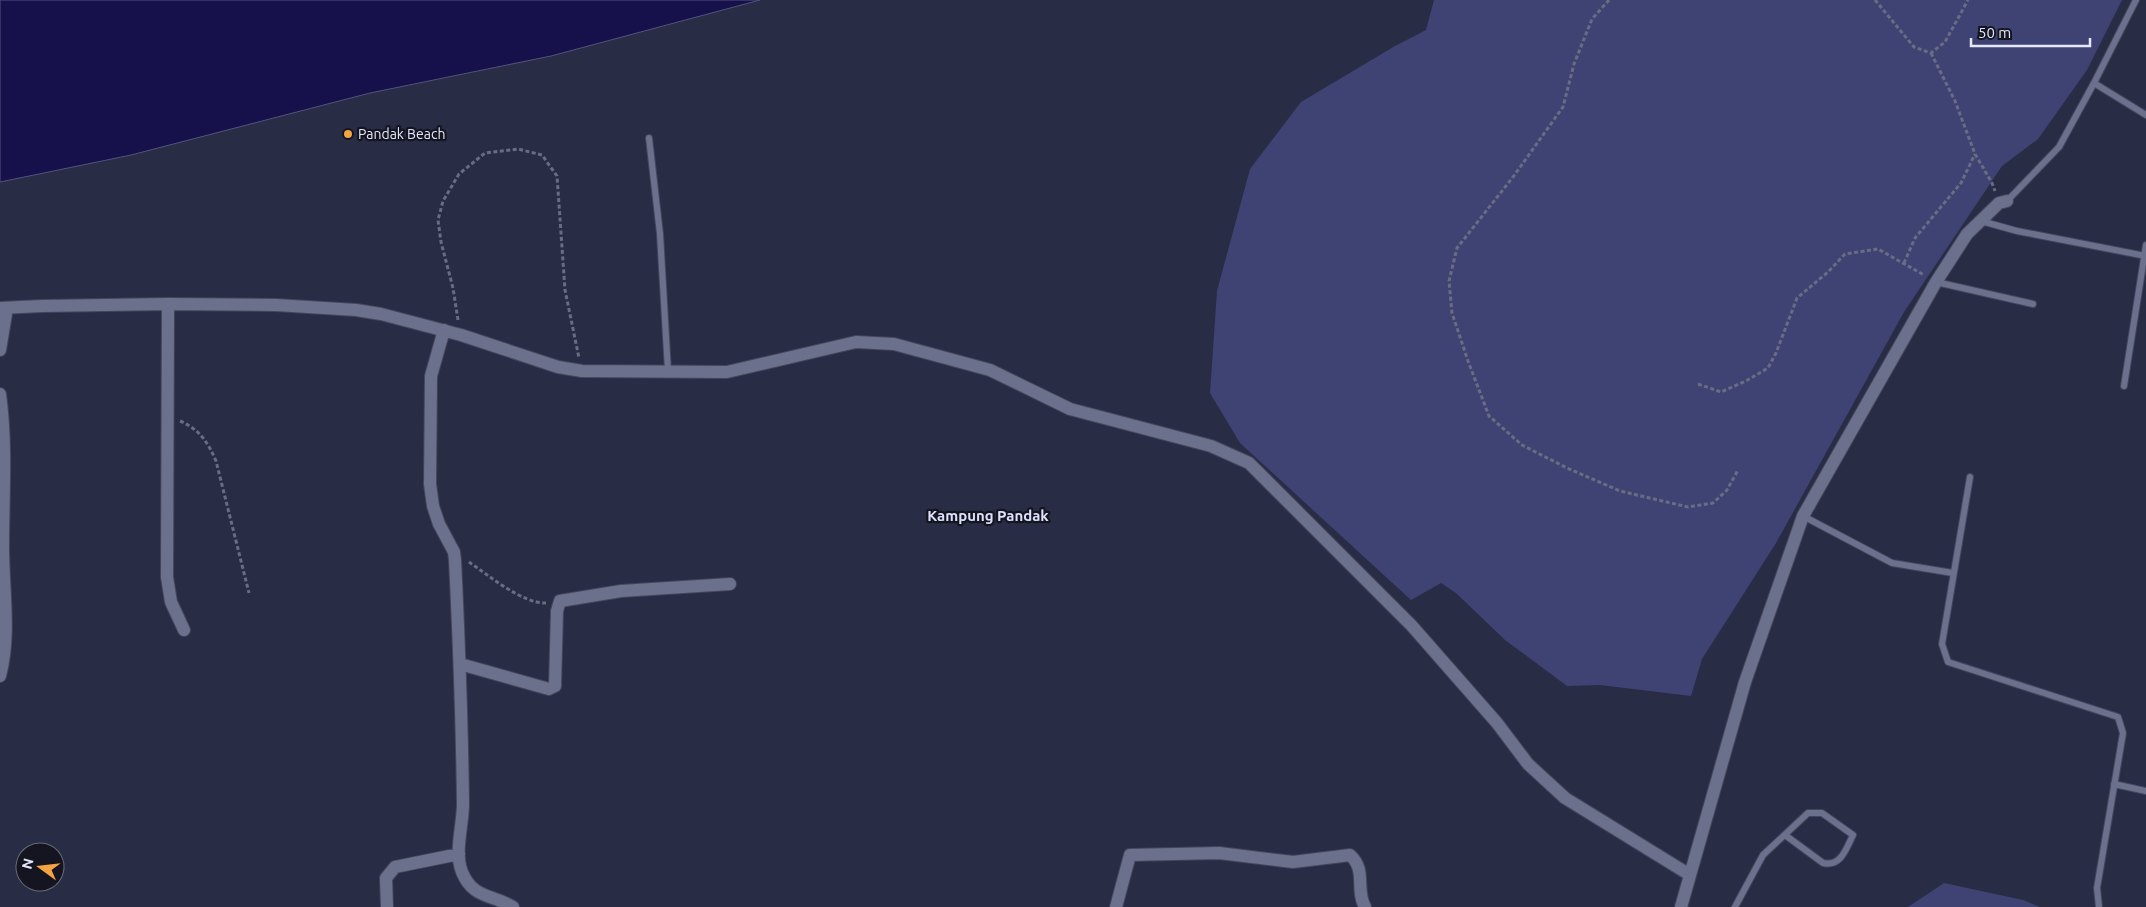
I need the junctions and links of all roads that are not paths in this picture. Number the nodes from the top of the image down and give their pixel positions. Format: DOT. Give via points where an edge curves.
graph roads {
  1 [pos="2136,0"];
  2 [pos="2094,82"];
  3 [pos="2146,115"];
  4 [pos="649,138"];
  5 [pos="2003,202"];
  6 [pos="1979,220"];
  7 [pos="2146,245"];
  8 [pos="2145,255"];
  9 [pos="1936,282"];
  10 [pos="168,304"];
  11 [pos="2033,304"];
  12 [pos="3,308"];
  13 [pos="444,330"];
  14 [pos="0,350"];
  15 [pos="668,371"];
  16 [pos="2124,386"];
  17 [pos="0,394"];
  18 [pos="1970,477"];
  19 [pos="1804,516"];
  20 [pos="1953,574"];
  21 [pos="730,584"];
  22 [pos="184,630"];
  23 [pos="460,664"];
  24 [pos="0,676"];
  25 [pos="2114,784"];
  26 [pos="2146,791"];
  27 [pos="1785,835"];
  28 [pos="460,854"];
  29 [pos="1690,875"];
  30 [pos="387,907"];
  31 [pos="513,907"];
  32 [pos="1116,907"];
  33 [pos="1365,907"];
  34 [pos="1681,907"];
  35 [pos="1735,907"];
  36 [pos="2099,907"];
  1 -- 2 [label="lane"];
  2 -- 3 [label="lane"];
  2 -- 5 [label="lane" via="2059,147"];
  4 -- 15 [label="lane" via="660,234"];
  5 -- 6 [label="street"];
  6 -- 8 [label="lane" via="2017,232"];
  6 -- 9 [label="street"];
  7 -- 8 [label="lane"];
  8 -- 16 [label="lane"];
  9 -- 11 [label="lane"];
  9 -- 19 [label="street"];
  10 -- 12 [label="street"];
  10 -- 13 [label="street" via="356,310"];
  10 -- 22 [label="street" via="167,577 171,602"];
  12 -- 14 [label="street"];
  13 -- 15 [label="street" via="558,367 582,371"];
  13 -- 23 [label="street" via="430,376 430,484 438,524 454,552"];
  15 -- 29 [label="street" via="727,372 856,342 894,344 990,370 1070,409 1231,453 1255,469 1412,626 1498,723 1528,764 1566,798"];
  17 -- 24 [label="street" via="6,622"];
  18 -- 20 [label="lane"];
  19 -- 20 [label="lane" via="1892,563"];
  19 -- 29 [label="street" via="1745,682"];
  20 -- 25 [label="lane" via="1942,644 1948,662 2118,717 2123,733"];
  21 -- 23 [label="street" via="621,591 560,601 555,686 550,689"];
  23 -- 28 [label="street" via="463,806"];
  25 -- 26 [label="lane"];
  25 -- 36 [label="lane" via="2097,888"];
  27 -- 27 [label="lane" via="1808,813 1822,813 1853,835 1839,862 1831,865 1823,863"];
  27 -- 35 [label="lane" via="1764,855"];
  28 -- 30 [label="street" via="395,867 386,878"];
  28 -- 31 [label="street" via="461,870 475,892"];
  29 -- 34 [label="street"];
  32 -- 33 [label="street" via="1130,855 1220,853 1293,862 1350,855 1359,867 1361,900"];
}
